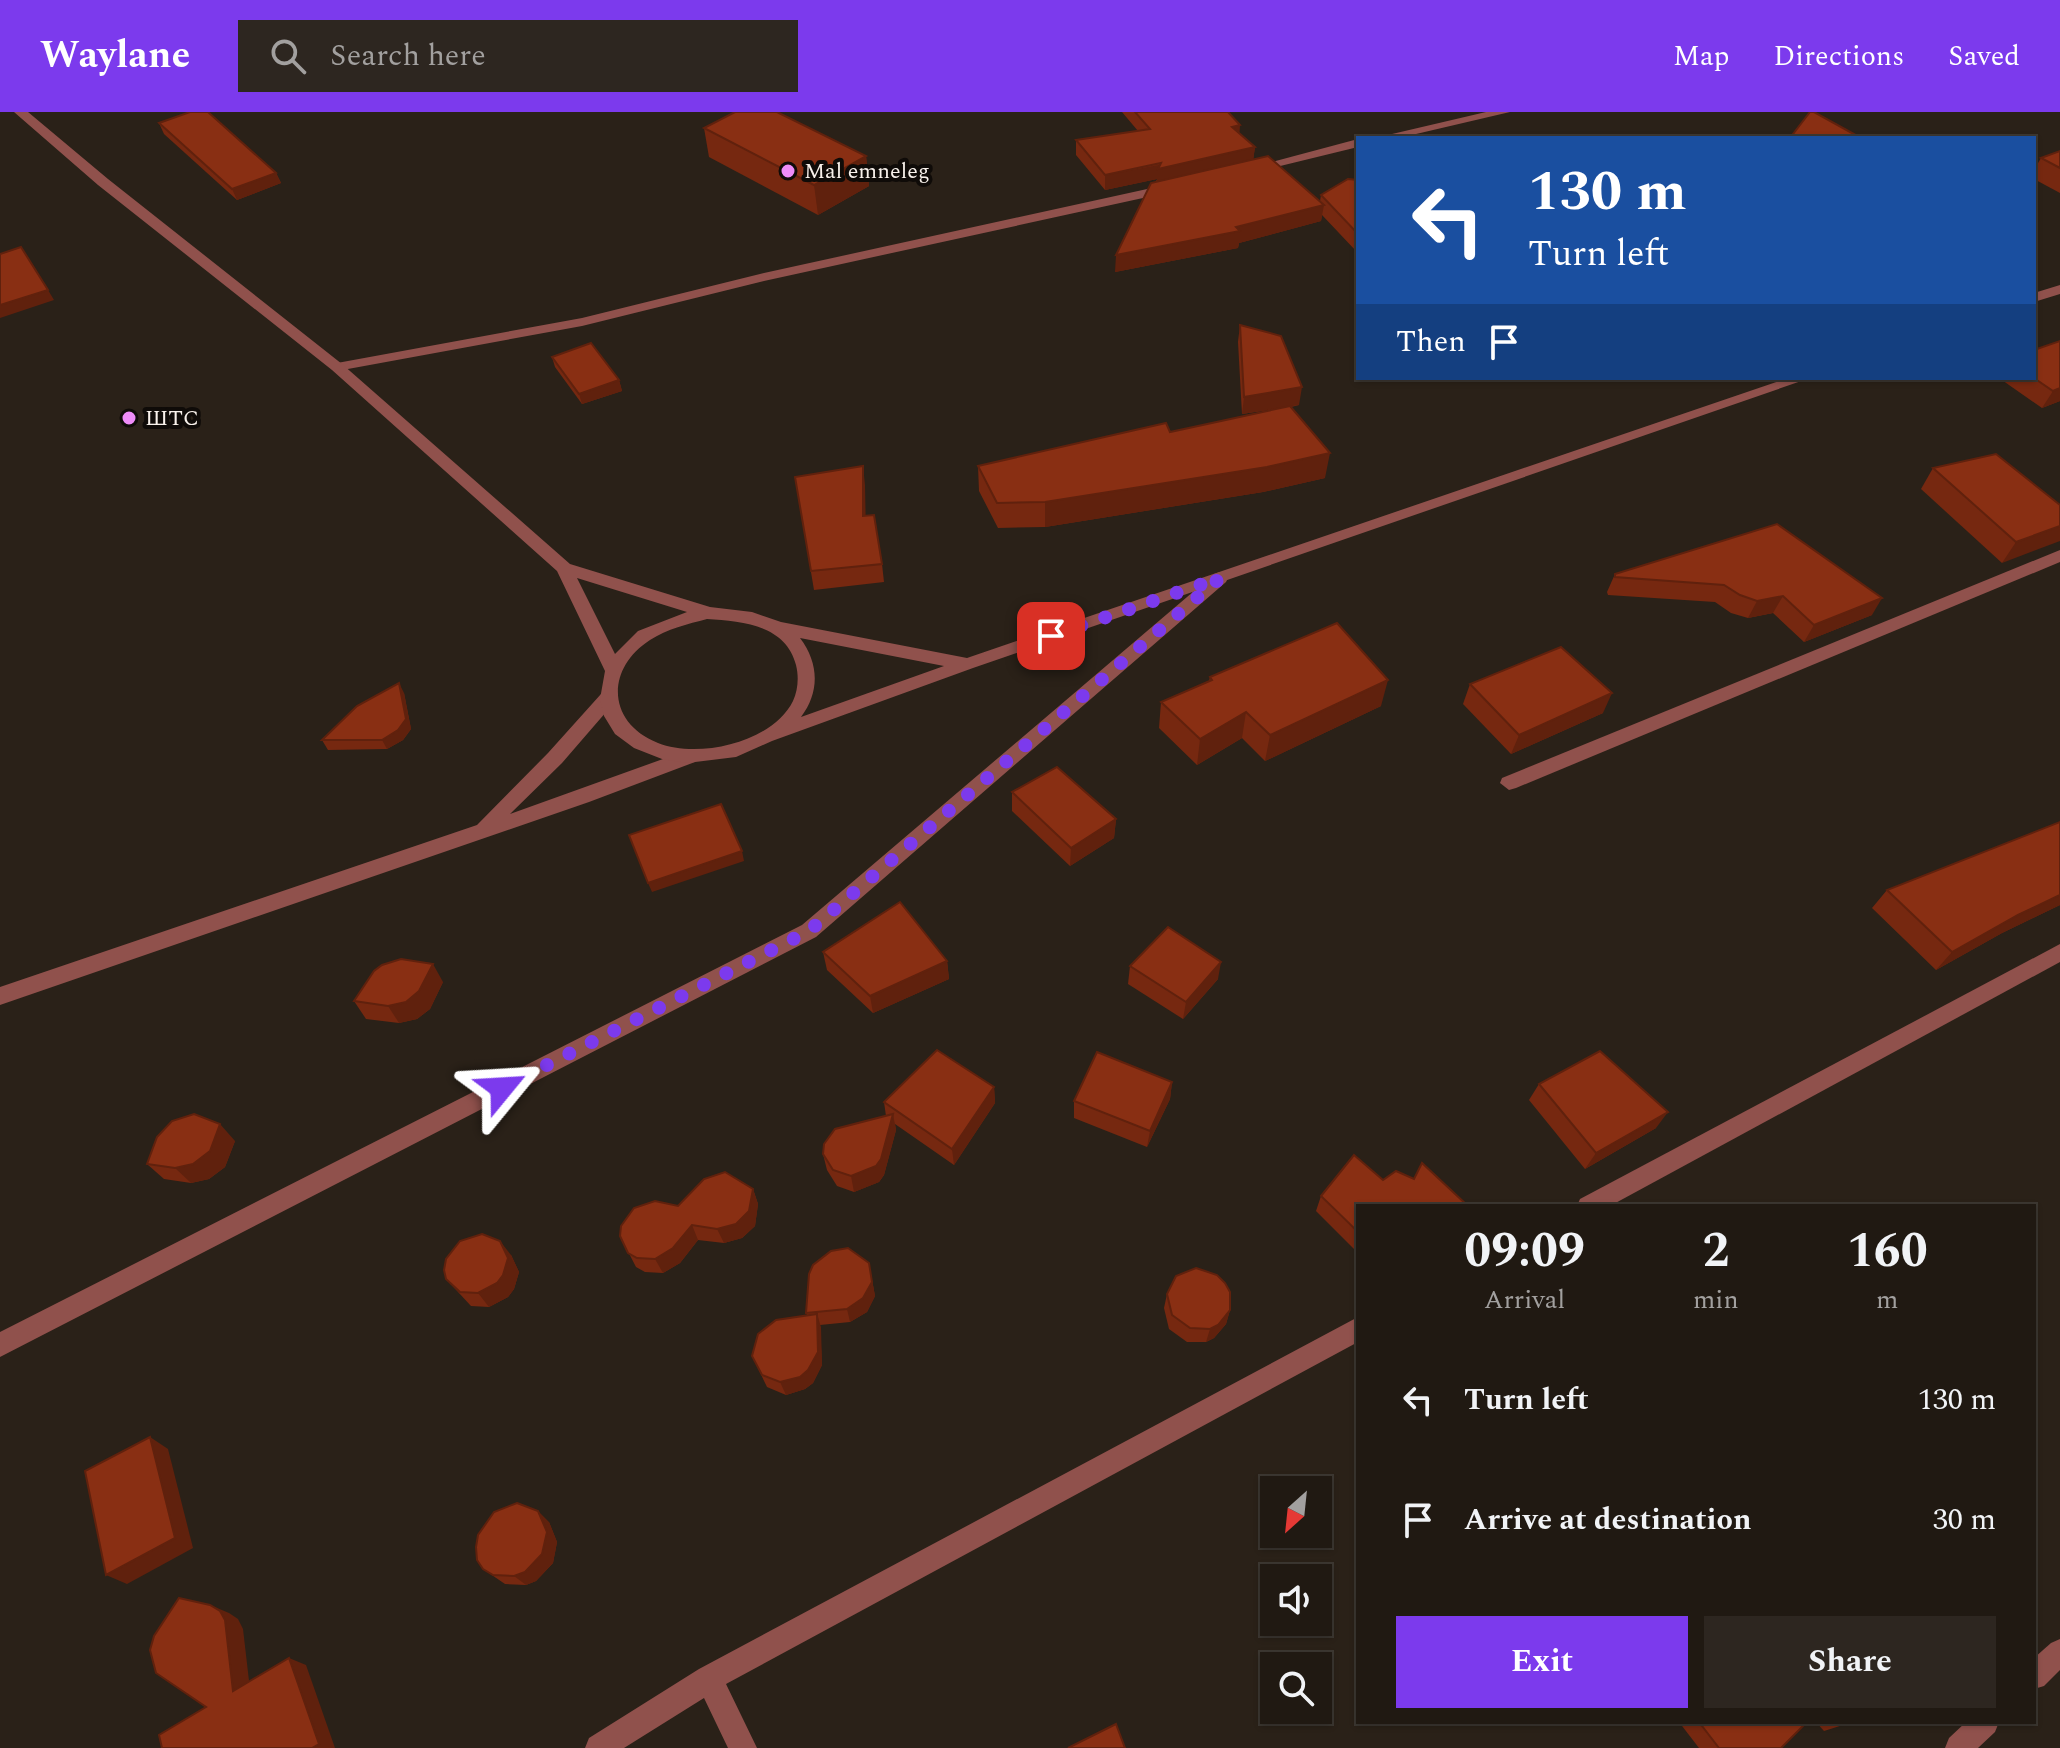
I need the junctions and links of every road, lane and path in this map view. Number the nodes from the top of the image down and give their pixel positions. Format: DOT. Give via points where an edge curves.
graph roads {
  1 [pos="20,112"];
  2 [pos="1504,112"];
  3 [pos="1390,136"];
  4 [pos="1356,143"];
  5 [pos="1239,172"];
  6 [pos="1188,184"];
  7 [pos="2060,289"];
  8 [pos="2036,297"];
  9 [pos="337,367"];
  10 [pos="1797,380"];
  11 [pos="2060,556"];
  12 [pos="564,568"];
  13 [pos="1220,578"];
  14 [pos="707,613"];
  15 [pos="780,628"];
  16 [pos="967,664"];
  17 [pos="613,669"];
  18 [pos="607,699"];
  19 [pos="771,735"];
  20 [pos="688,757"];
  21 [pos="1509,783"];
  22 [pos="483,829"];
  23 [pos="2060,952"];
  24 [pos="0,996"];
  25 [pos="1592,1204"];
  26 [pos="1356,1330"];
  27 [pos="0,1345"];
  28 [pos="2060,1652"];
  29 [pos="2036,1674"];
  30 [pos="709,1679"];
  31 [pos="1983,1724"];
  32 [pos="599,1748"];
  33 [pos="743,1748"];
  34 [pos="1959,1748"];
  1 -- 9 [label="street"];
  2 -- 3 [label="street"];
  4 -- 5 [label="street"];
  6 -- 9 [label="street" via="582,322"];
  7 -- 8 [label="street"];
  9 -- 12 [label="street"];
  10 -- 13 [label="street"];
  11 -- 21 [label="street"];
  12 -- 14 [label="street"];
  12 -- 17 [label="street"];
  13 -- 16 [label="street"];
  13 -- 27 [label="street" via="809,931"];
  14 -- 15 [label="street" via="747,614"];
  14 -- 17 [label="street" via="667,622 634,642"];
  15 -- 16 [label="street"];
  15 -- 19 [label="street" via="802,651 809,679 798,709"];
  16 -- 19 [label="street"];
  17 -- 18 [label="street"];
  18 -- 20 [label="street" via="620,727 648,748"];
  18 -- 22 [label="street"];
  19 -- 20 [label="street" via="732,752"];
  20 -- 22 [label="street"];
  22 -- 24 [label="street"];
  23 -- 25 [label="street"];
  26 -- 30 [label="street"];
  28 -- 29 [label="street"];
  30 -- 32 [label="street"];
  30 -- 33 [label="street"];
  31 -- 34 [label="street"];
}
